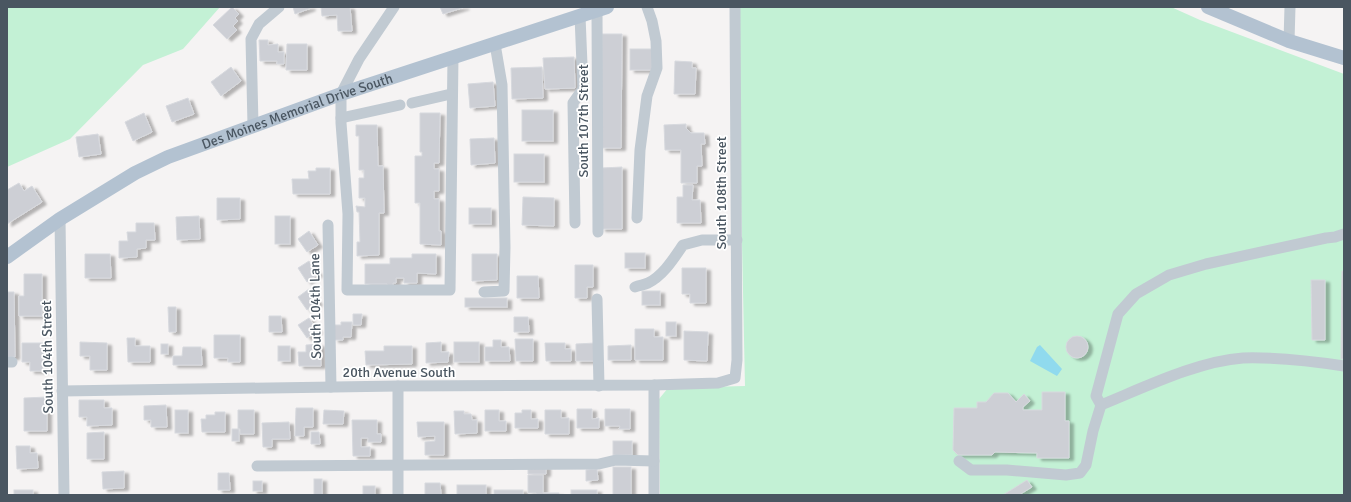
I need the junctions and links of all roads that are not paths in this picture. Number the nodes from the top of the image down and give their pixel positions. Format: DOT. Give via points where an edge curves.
graph roads {
  1 [pos="280,7"];
  2 [pos="394,7"];
  3 [pos="648,7"];
  4 [pos="735,7"];
  5 [pos="1208,7"];
  6 [pos="1290,7"];
  7 [pos="602,9"];
  8 [pos="580,16"];
  9 [pos="1289,41"];
  10 [pos="495,44"];
  11 [pos="453,57"];
  12 [pos="1344,58"];
  13 [pos="341,94"];
  14 [pos="451,94"];
  15 [pos="412,103"];
  16 [pos="400,105"];
  17 [pos="341,118"];
  18 [pos="253,125"];
  19 [pos="637,218"];
  20 [pos="60,219"];
  21 [pos="575,223"];
  22 [pos="328,225"];
  23 [pos="598,232"];
  24 [pos="1344,234"];
  25 [pos="737,240"];
  26 [pos="7,257"];
  27 [pos="636,286"];
  28 [pos="484,292"];
  29 [pos="597,298"];
  30 [pos="1344,366"];
  31 [pos="735,378"];
  32 [pos="398,386"];
  33 [pos="599,386"];
  34 [pos="654,386"];
  35 [pos="331,387"];
  36 [pos="62,391"];
  37 [pos="1101,405"];
  38 [pos="654,461"];
  39 [pos="959,461"];
  40 [pos="398,464"];
  41 [pos="257,466"];
  42 [pos="64,495"];
  43 [pos="398,495"];
  44 [pos="654,495"];
  1 -- 18 [label="street" via="259,24 251,40"];
  2 -- 13 [label="street" via="359,59"];
  3 -- 19 [label="street" via="656,42 657,68 647,96 640,150"];
  4 -- 25 [label="street, South 108th Street"];
  5 -- 9 [label="main road"];
  6 -- 9 [label="street"];
  7 -- 8 [label="main road, Des Moines Memorial Drive South"];
  7 -- 23 [label="street, South 107th Street"];
  8 -- 10 [label="main road, Des Moines Memorial Drive South"];
  8 -- 21 [label="street" via="583,89 573,103"];
  9 -- 12 [label="main road"];
  10 -- 11 [label="main road, Des Moines Memorial Drive South"];
  10 -- 28 [label="street" via="502,85 504,291"];
  11 -- 13 [label="main road, Des Moines Memorial Drive South"];
  11 -- 14 [label="street"];
  13 -- 17 [label="street"];
  13 -- 18 [label="main road, Des Moines Memorial Drive South"];
  14 -- 15 [label="street"];
  14 -- 17 [label="street" via="450,290 347,290 348,214"];
  16 -- 17 [label="street"];
  18 -- 20 [label="main road, Des Moines Memorial Drive South" via="168,157 135,173"];
  20 -- 26 [label="main road, Des Moines Memorial Drive South"];
  20 -- 36 [label="street, South 104th Street"];
  22 -- 35 [label="street, South 104th Lane"];
  24 -- 37 [label="street" via="1206,264 1168,275 1136,294 1118,314 1096,396"];
  25 -- 27 [label="street" via="702,240 683,245 658,277"];
  25 -- 31 [label="street, South 108th Street"];
  29 -- 33 [label="street"];
  30 -- 37 [label="street" via="1279,358 1242,358 1208,365 1172,377"];
  31 -- 34 [label="street, 20th Avenue South" via="718,383"];
  32 -- 33 [label="street, 20th Avenue South"];
  32 -- 35 [label="street, 20th Avenue South"];
  32 -- 40 [label="street"];
  33 -- 34 [label="street, 20th Avenue South"];
  34 -- 38 [label="street"];
  35 -- 36 [label="street, 20th Avenue South"];
  36 -- 42 [label="street, South 104th Street"];
  37 -- 39 [label="street" via="1086,465 1080,473 1066,475 971,470"];
  38 -- 40 [label="street" via="616,460 599,464"];
  38 -- 44 [label="street"];
  40 -- 41 [label="street"];
  40 -- 43 [label="street"];
}
